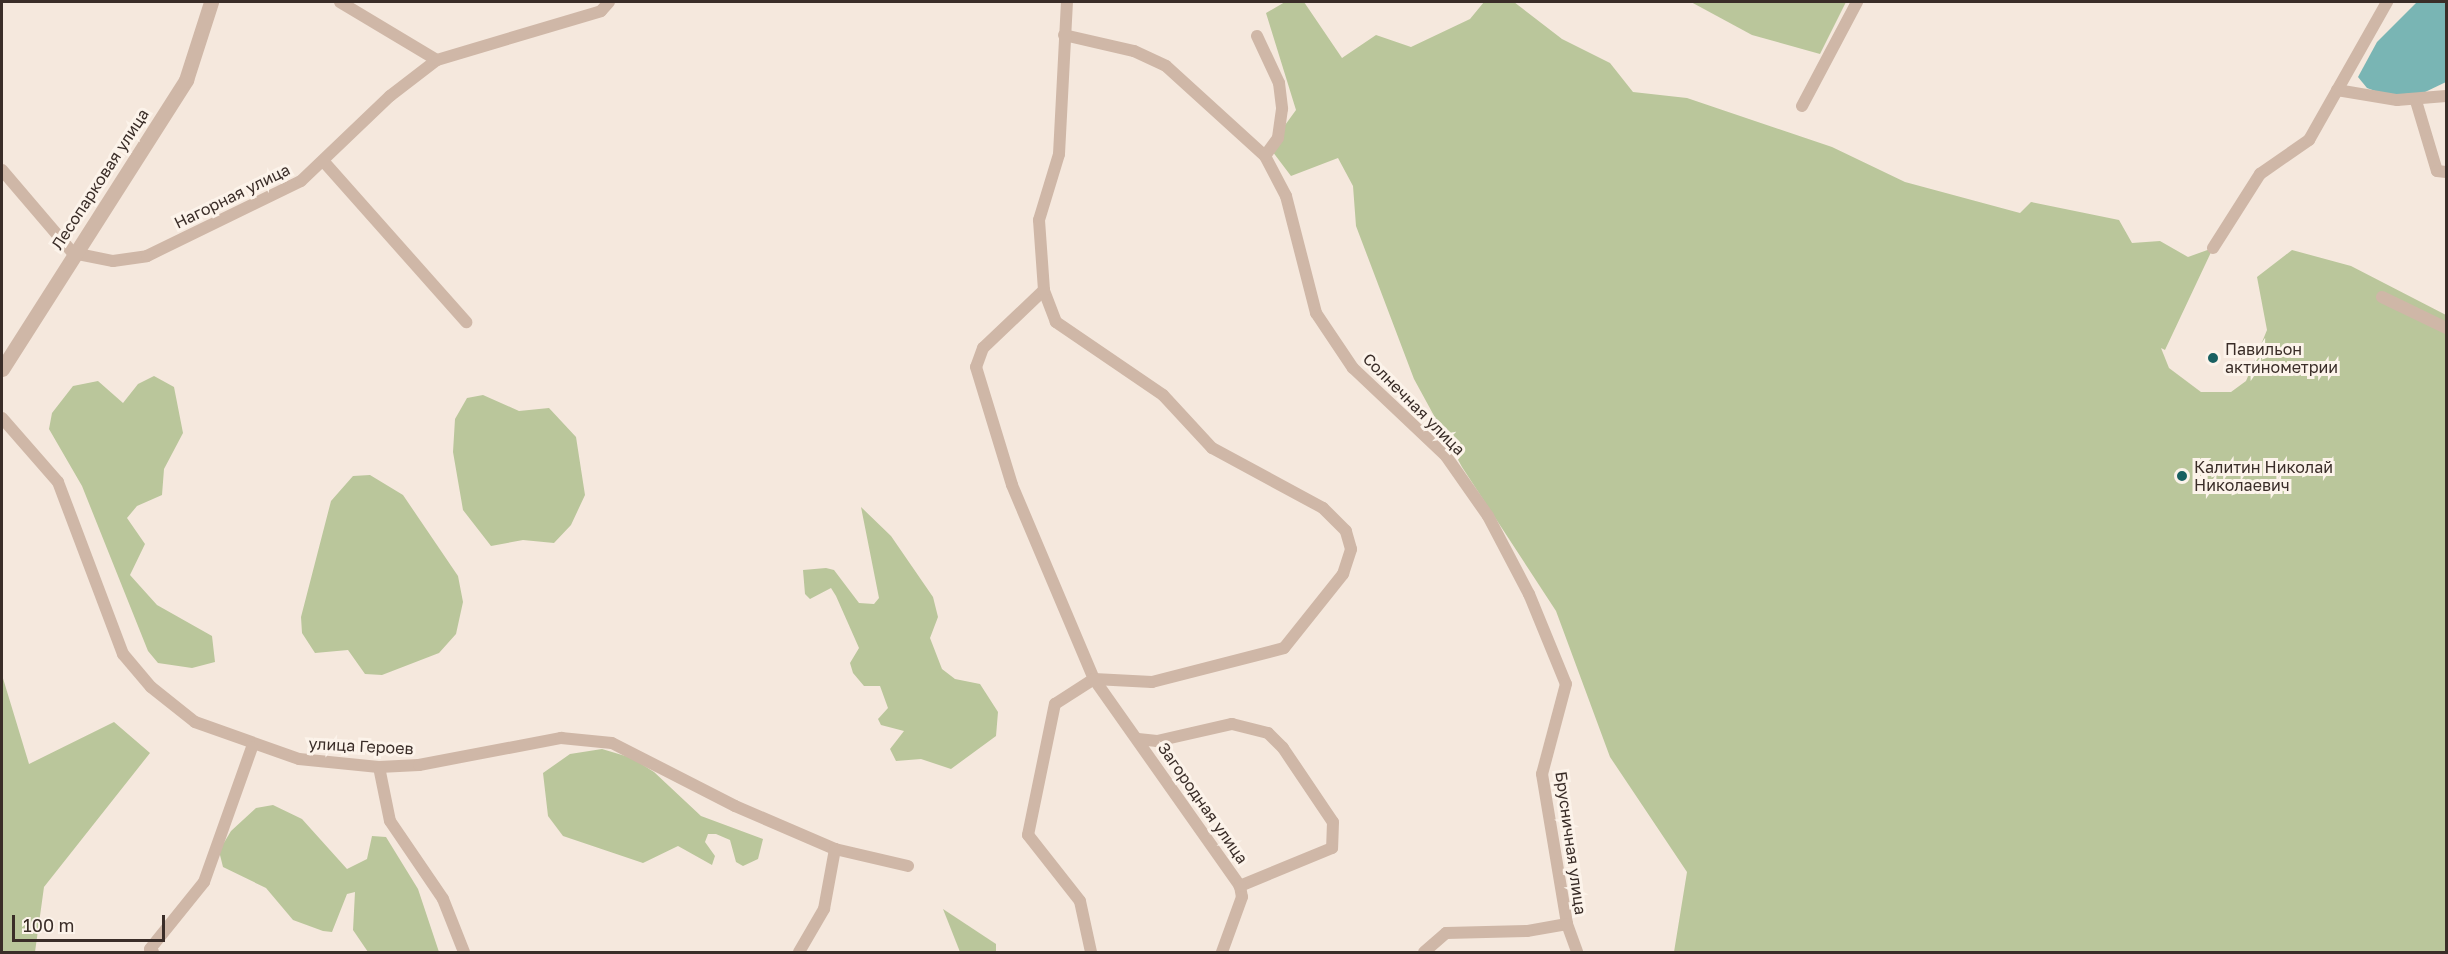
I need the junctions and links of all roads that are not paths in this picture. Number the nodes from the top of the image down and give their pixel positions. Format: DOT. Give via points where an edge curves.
graph roads {
  1 [pos="211,2"];
  2 [pos="340,2"];
  3 [pos="609,2"];
  4 [pos="1067,2"];
  5 [pos="1857,2"];
  6 [pos="2387,2"];
  7 [pos="1064,35"];
  8 [pos="1257,36"];
  9 [pos="437,60"];
  10 [pos="2337,90"];
  11 [pos="2446,96"];
  12 [pos="2416,101"];
  13 [pos="1803,106"];
  14 [pos="1265,156"];
  15 [pos="325,163"];
  16 [pos="2,170"];
  17 [pos="2446,172"];
  18 [pos="2213,248"];
  19 [pos="73,253"];
  20 [pos="1044,290"];
  21 [pos="2382,297"];
  22 [pos="466,322"];
  23 [pos="2446,328"];
  24 [pos="2,369"];
  25 [pos="2,418"];
  26 [pos="1539,626"];
  27 [pos="1095,679"];
  28 [pos="1138,739"];
  29 [pos="252,747"];
  30 [pos="379,767"];
  31 [pos="835,849"];
  32 [pos="908,866"];
  33 [pos="1240,886"];
  34 [pos="1567,924"];
  35 [pos="153,952"];
  36 [pos="464,952"];
  37 [pos="799,952"];
  38 [pos="1091,952"];
  39 [pos="1222,952"];
  40 [pos="1424,952"];
  41 [pos="1577,952"];
  1 -- 19 [label="street, Лесопарковая улица" via="186,80"];
  2 -- 9 [label="street"];
  3 -- 9 [label="street" via="601,11"];
  4 -- 7 [label="street"];
  5 -- 13 [label="street"];
  6 -- 10 [label="street"];
  7 -- 14 [label="street, Солнечная улица" via="1134,51 1166,66"];
  7 -- 20 [label="street" via="1059,154 1039,220"];
  8 -- 14 [label="street" via="1279,83 1282,109 1278,138"];
  9 -- 15 [label="street, Нагорная улица" via="390,96"];
  10 -- 12 [label="street"];
  10 -- 18 [label="street" via="2309,140 2260,174"];
  11 -- 12 [label="street"];
  12 -- 17 [label="street" via="2437,171"];
  14 -- 26 [label="street, Солнечная улица" via="1286,196 1316,313 1353,368 1446,456 1488,516 1529,594"];
  15 -- 19 [label="street, Нагорная улица" via="301,181 147,256 113,261"];
  15 -- 22 [label="street"];
  16 -- 19 [label="street"];
  19 -- 24 [label="street, Лесопарковая улица"];
  20 -- 27 [label="street, Загородная улица" via="983,348 976,367 1012,485"];
  20 -- 27 [label="street" via="1056,322 1163,395 1212,448 1323,508 1346,531 1352,549 1342,574 1284,648 1230,666 1138,682"];
  21 -- 23 [label="street"];
  25 -- 29 [label="street, улица Героев" via="58,482 123,654 151,687 195,722"];
  26 -- 34 [label="street, Брусничная улица" via="1566,684 1542,774"];
  27 -- 28 [label="street, Загородная улица"];
  27 -- 38 [label="street" via="1055,704 1028,835 1080,901"];
  28 -- 33 [label="street, Загородная улица"];
  28 -- 33 [label="street, Загородная улица" via="1157,741 1232,724 1268,733 1283,748 1333,822 1332,848"];
  29 -- 30 [label="street, улица Героев" via="299,759"];
  29 -- 35 [label="street" via="204,882 150,949"];
  30 -- 31 [label="street, улица Героев" via="419,765 561,738 612,743 735,806"];
  30 -- 36 [label="street" via="390,821 443,899"];
  31 -- 32 [label="street, улица Героев"];
  31 -- 37 [label="street" via="824,909"];
  33 -- 39 [label="street, Загородная улица" via="1242,897"];
  34 -- 40 [label="street, Брусничная улица" via="1527,931 1446,933"];
  34 -- 41 [label="street"];
}
